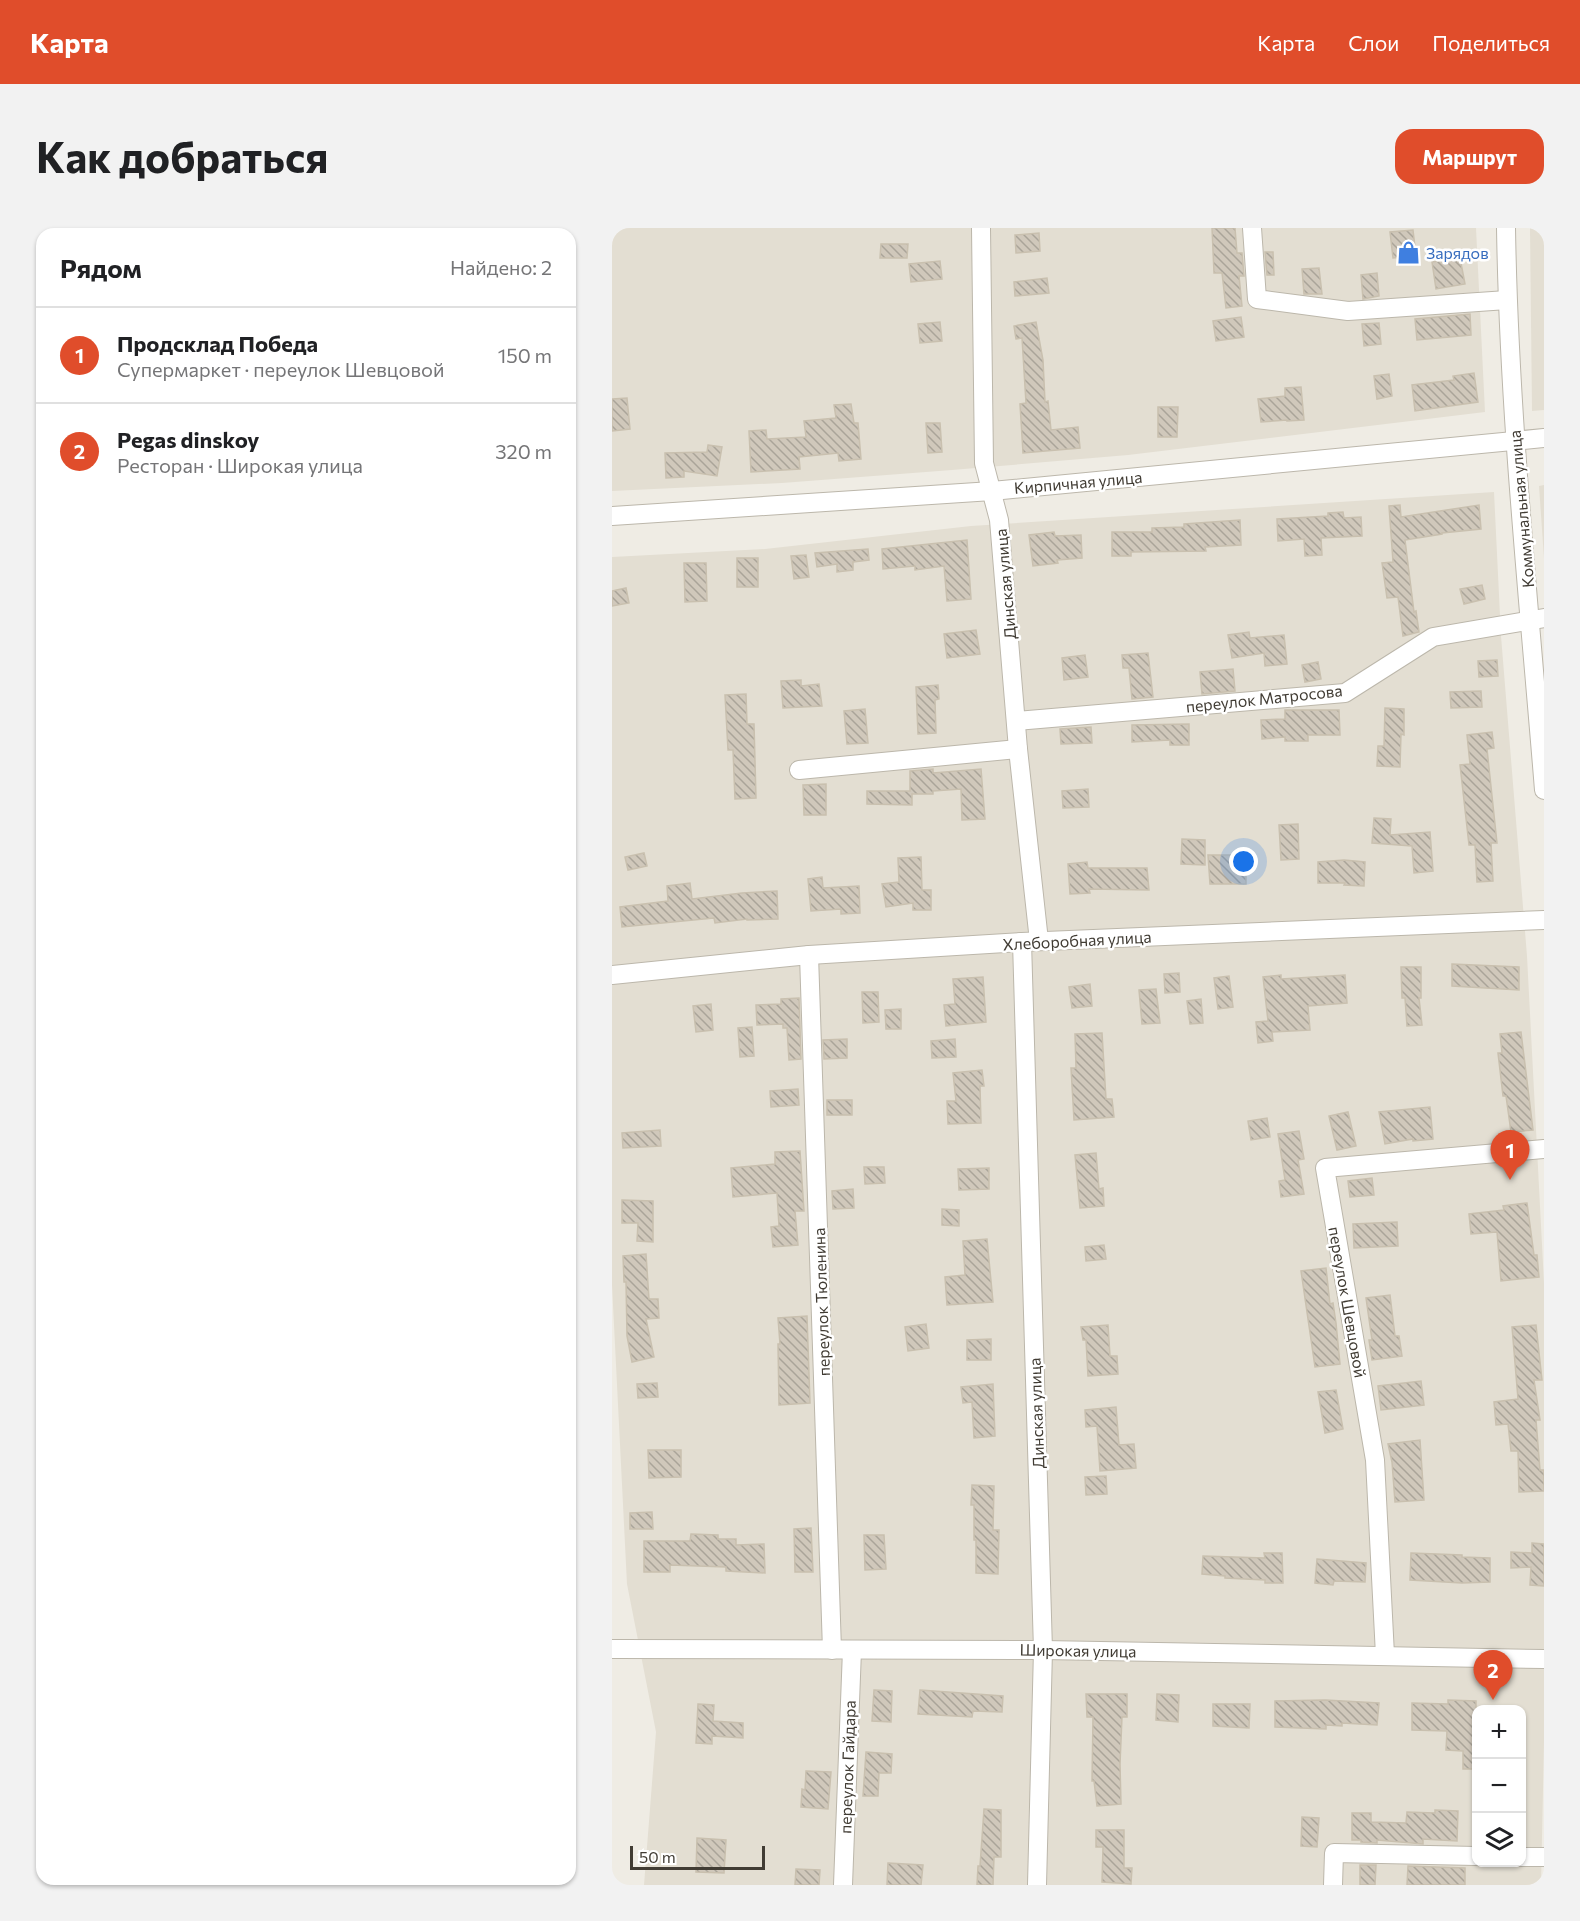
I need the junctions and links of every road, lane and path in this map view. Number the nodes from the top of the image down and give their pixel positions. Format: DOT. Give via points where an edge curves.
graph roads {
  1 [pos="981,228"];
  2 [pos="1251,228"];
  3 [pos="1506,228"];
  4 [pos="1507,300"];
  5 [pos="1544,438"];
  6 [pos="1514,441"];
  7 [pos="992,491"];
  8 [pos="612,516"];
  9 [pos="1537,619"];
  10 [pos="1016,721"];
  11 [pos="1018,749"];
  12 [pos="799,770"];
  13 [pos="1544,790"];
  14 [pos="1544,920"];
  15 [pos="1030,941"];
  16 [pos="809,955"];
  17 [pos="612,975"];
  18 [pos="1544,1149"];
  19 [pos="612,1649"];
  20 [pos="832,1650"];
  21 [pos="852,1650"];
  22 [pos="1043,1650"];
  23 [pos="1385,1655"];
  24 [pos="1544,1659"];
  25 [pos="1472,1856"];
  26 [pos="1526,1857"];
  27 [pos="1544,1857"];
  28 [pos="843,1885"];
  29 [pos="1037,1885"];
  30 [pos="1333,1885"];
  1 -- 7 [label="street, Динская улица" via="984,463"];
  2 -- 4 [label="street" via="1257,299 1348,311"];
  3 -- 4 [label="street, Коммунальная улица"];
  4 -- 6 [label="street, Коммунальная улица"];
  5 -- 6 [label="street, Кирпичная улица"];
  6 -- 7 [label="street, Кирпичная улица"];
  6 -- 9 [label="street, Коммунальная улица"];
  7 -- 8 [label="street, Кирпичная улица"];
  7 -- 10 [label="street, Динская улица" via="999,520"];
  9 -- 10 [label="street, переулок Матросова" via="1433,637 1344,693"];
  9 -- 13 [label="street, Коммунальная улица"];
  10 -- 11 [label="street, Динская улица"];
  11 -- 12 [label="street"];
  11 -- 15 [label="street, Динская улица"];
  14 -- 15 [label="street, Хлеборобная улица"];
  15 -- 16 [label="street, Хлеборобная улица"];
  15 -- 22 [label="street, Динская улица"];
  16 -- 17 [label="street, Хлеборобная улица"];
  16 -- 20 [label="street, переулок Тюленина"];
  18 -- 23 [label="street, переулок Шевцовой" via="1325,1168 1375,1460"];
  19 -- 20 [label="street, Широкая улица"];
  20 -- 21 [label="street, Широкая улица"];
  21 -- 22 [label="street, Широкая улица"];
  21 -- 28 [label="street, переулок Гайдара"];
  22 -- 23 [label="street, Широкая улица"];
  22 -- 29 [label="street, Динская улица"];
  23 -- 24 [label="street, Широкая улица"];
  25 -- 30 [label="street" via="1334,1853"];
  26 -- 27 [label="street"];
}
